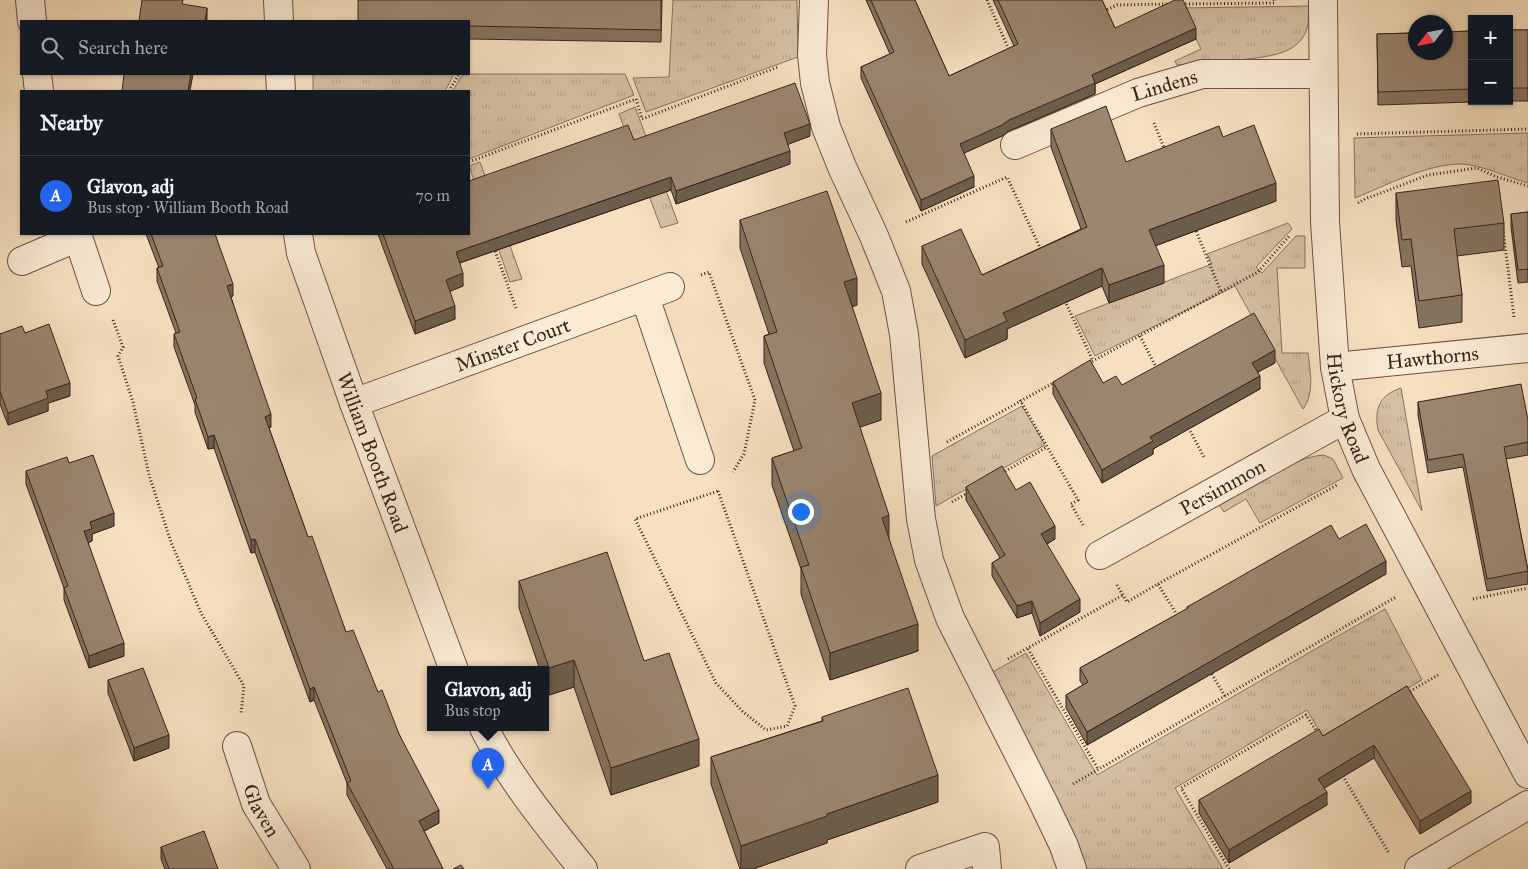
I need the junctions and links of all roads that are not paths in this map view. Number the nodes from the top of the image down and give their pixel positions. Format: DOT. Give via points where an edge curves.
graph roads {
  1 [pos="30,0"];
  2 [pos="278,0"];
  3 [pos="814,0"];
  4 [pos="1323,0"];
  5 [pos="32,20"];
  6 [pos="279,20"];
  7 [pos="1323,74"];
  8 [pos="38,75"];
  9 [pos="280,75"];
  10 [pos="39,90"];
  11 [pos="281,90"];
  12 [pos="1015,145"];
  13 [pos="77,235"];
  14 [pos="298,235"];
  15 [pos="22,261"];
  16 [pos="670,287"];
  17 [pos="96,291"];
  18 [pos="645,297"];
  19 [pos="1523,349"];
  20 [pos="1335,367"];
  21 [pos="354,403"];
  22 [pos="1345,419"];
  23 [pos="700,460"];
  24 [pos="1100,555"];
  25 [pos="453,666"];
  26 [pos="486,731"];
  27 [pos="237,746"];
  28 [pos="1528,774"];
  29 [pos="1528,805"];
  30 [pos="296,869"];
  31 [pos="583,869"];
  32 [pos="920,869"];
  33 [pos="987,869"];
  34 [pos="1072,869"];
  35 [pos="1419,869"];
  1 -- 5 [label="street"];
  2 -- 6 [label="street"];
  3 -- 34 [label="street" via="812,55 826,127 896,291 904,334 921,520 929,560 950,618 1043,802"];
  4 -- 7 [label="street, Hickory Road"];
  7 -- 12 [label="street, Lindens" via="1202,74 1142,92"];
  7 -- 20 [label="street, Hickory Road" via="1325,222"];
  8 -- 10 [label="street"];
  9 -- 11 [label="street"];
  13 -- 15 [label="street"];
  13 -- 17 [label="street"];
  14 -- 21 [label="street, William Booth Road" via="301,253"];
  16 -- 18 [label="street, Minster Court"];
  18 -- 21 [label="street, Minster Court"];
  18 -- 23 [label="street"];
  19 -- 20 [label="street, Hawthorns"];
  20 -- 22 [label="street, Hickory Road"];
  21 -- 25 [label="street, William Booth Road"];
  22 -- 24 [label="street, Persimmon"];
  22 -- 28 [label="street, Hickory Road" via="1366,469"];
  26 -- 31 [label="street" via="531,803"];
  27 -- 30 [label="street, Glaven" via="256,804"];
  29 -- 35 [label="street"];
  32 -- 33 [label="street" via="985,848"];
}
